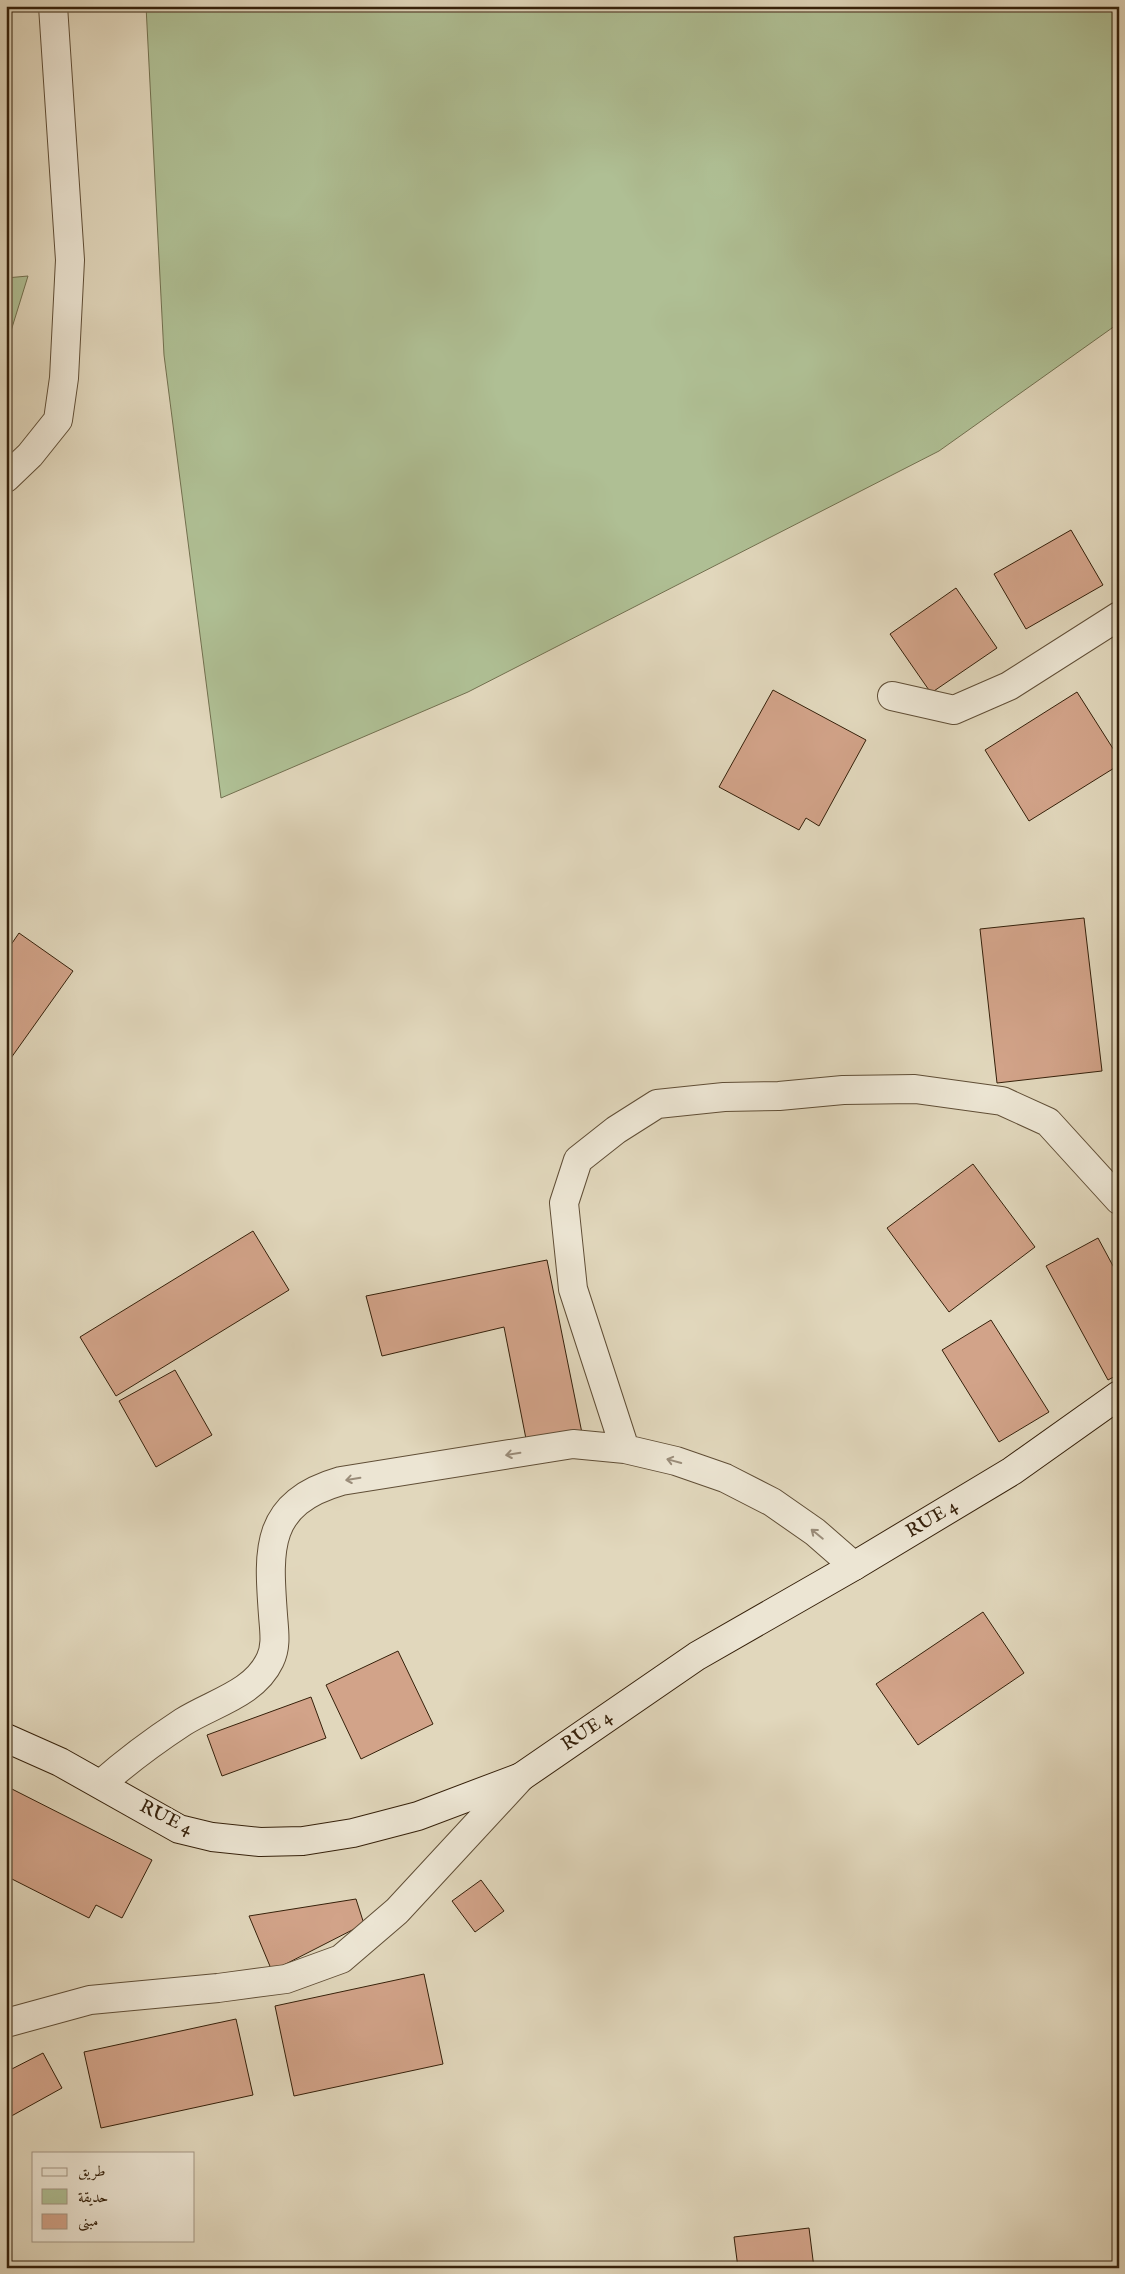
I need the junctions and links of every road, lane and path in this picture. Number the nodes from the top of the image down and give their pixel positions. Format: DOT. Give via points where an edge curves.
graph roads {
  1 [pos="53,6"];
  2 [pos="6,478"];
  3 [pos="1119,616"];
  4 [pos="892,696"];
  5 [pos="1119,1200"];
  6 [pos="1119,1396"];
  7 [pos="625,1449"];
  8 [pos="854,1566"];
  9 [pos="6,1738"];
  10 [pos="521,1777"];
  11 [pos="101,1784"];
  12 [pos="6,2023"];
  1 -- 2 [label="street" via="70,260 64,378 58,420 30,455"];
  3 -- 4 [label="street" via="1009,686 954,710"];
  5 -- 7 [label="street" via="1048,1122 1002,1101 915,1089 843,1090 657,1104 578,1160 564,1202 573,1289"];
  6 -- 8 [label="street, RUE 4" via="1012,1471"];
  8 -- 7 [label="street, one-way" via="815,1532 772,1502 725,1478 692,1466"];
  7 -- 11 [label="street, one-way" via="572,1444 341,1481 317,1488 296,1502 280,1521 272,1544 270,1569 275,1639 272,1658 261,1676 246,1689 156,1740"];
  8 -- 10 [label="street, RUE 4" via="697,1656"];
  9 -- 11 [label="street, RUE 4"];
  10 -- 11 [label="street, RUE 4" via="389,1825 304,1841 260,1842 212,1837 179,1829"];
  10 -- 12 [label="street" via="397,1912 341,1959 286,1979 90,2000"];
}
